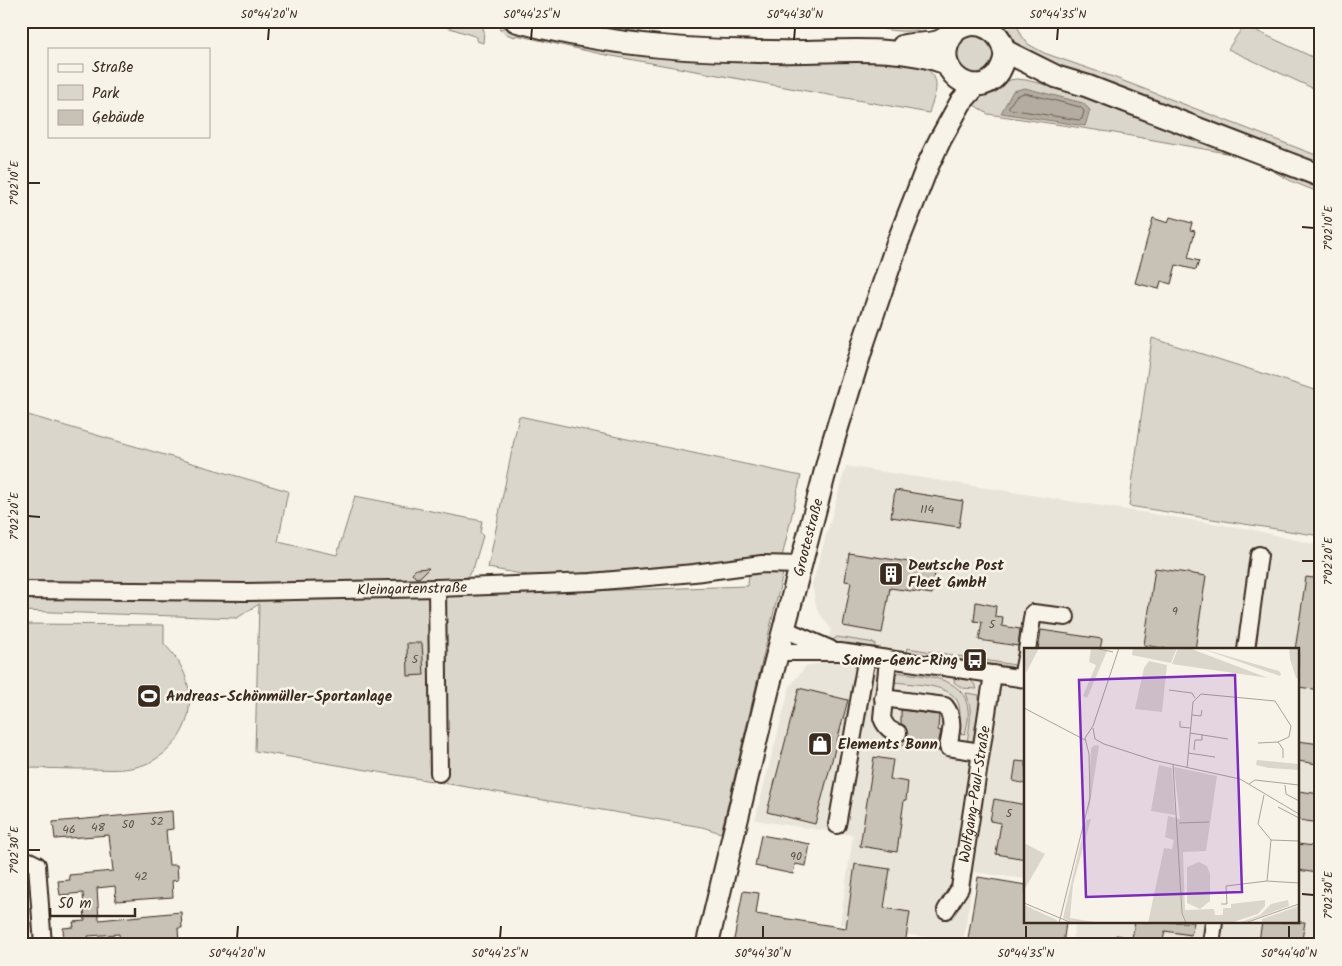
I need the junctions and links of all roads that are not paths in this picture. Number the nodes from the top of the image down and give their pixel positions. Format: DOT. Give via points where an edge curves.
graph roads {
  1 [pos="516,21"];
  2 [pos="964,26"];
  3 [pos="992,26"];
  4 [pos="886,50"];
  5 [pos="1005,51"];
  6 [pos="948,67"];
  7 [pos="998,74"];
  8 [pos="1057,77"];
  9 [pos="976,85"];
  10 [pos="940,140"];
  11 [pos="1321,176"];
  12 [pos="1259,555"];
  13 [pos="801,565"];
  14 [pos="437,588"];
  15 [pos="21,590"];
  16 [pos="1066,617"];
  17 [pos="784,629"];
  18 [pos="1027,648"];
  19 [pos="1246,648"];
  20 [pos="778,652"];
  21 [pos="840,652"];
  22 [pos="867,656"];
  23 [pos="888,660"];
  24 [pos="992,674"];
  25 [pos="1024,679"];
  26 [pos="883,698"];
  27 [pos="898,733"];
  28 [pos="980,752"];
  29 [pos="439,773"];
  30 [pos="837,825"];
  31 [pos="21,861"];
  32 [pos="946,910"];
  33 [pos="1214,924"];
  34 [pos="43,945"];
  35 [pos="707,945"];
  36 [pos="1211,945"];
  1 -- 4 [label="main road" via="614,41 663,47 754,51"];
  2 -- 3 [label="main road"];
  2 -- 4 [label="main road" via="938,42 915,43"];
  2 -- 6 [label="main road" via="946,47"];
  3 -- 5 [label="main road"];
  4 -- 6 [label="main road" via="920,56"];
  5 -- 7 [label="main road"];
  5 -- 8 [label="main road"];
  6 -- 9 [label="main road" via="957,78"];
  6 -- 10 [label="main road, Grootestraße" via="952,87"];
  7 -- 8 [label="main road"];
  7 -- 9 [label="main road"];
  8 -- 11 [label="main road"];
  9 -- 10 [label="main road, Grootestraße" via="961,102"];
  10 -- 13 [label="main road, Grootestraße" via="903,228 864,341"];
  12 -- 19 [label="street"];
  13 -- 14 [label="street, Kleingartenstraße" via="762,564 591,582"];
  13 -- 17 [label="main road, Grootestraße"];
  14 -- 15 [label="street, Kleingartenstraße" via="246,592"];
  14 -- 29 [label="street"];
  16 -- 18 [label="street" via="1032,613"];
  17 -- 20 [label="main road, Grootestraße"];
  17 -- 21 [label="street"];
  20 -- 21 [label="street"];
  20 -- 35 [label="main road, Grootestraße"];
  21 -- 22 [label="street"];
  22 -- 23 [label="street"];
  22 -- 30 [label="street"];
  23 -- 24 [label="street"];
  23 -- 26 [label="street"];
  24 -- 25 [label="street"];
  24 -- 28 [label="street, Wolfgang-Paul-Straße"];
  26 -- 27 [label="street" via="884,724"];
  26 -- 28 [label="street" via="945,706 952,728 948,747"];
  28 -- 32 [label="street, Wolfgang-Paul-Straße" via="960,888"];
  31 -- 34 [label="street" via="37,865"];
  33 -- 36 [label="street"];
}
